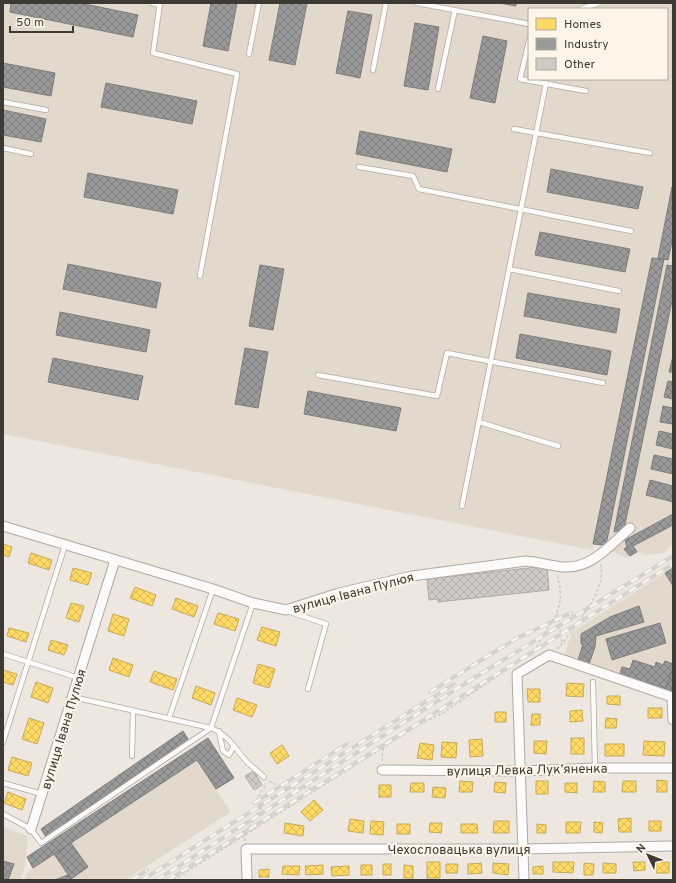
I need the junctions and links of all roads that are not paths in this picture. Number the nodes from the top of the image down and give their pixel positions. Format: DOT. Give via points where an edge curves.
graph roads {
  1 [pos="152,3"];
  2 [pos="258,3"];
  3 [pos="386,3"];
  4 [pos="417,3"];
  5 [pos="599,3"];
  6 [pos="160,4"];
  7 [pos="584,8"];
  8 [pos="455,10"];
  9 [pos="528,24"];
  10 [pos="528,45"];
  11 [pos="249,54"];
  12 [pos="373,70"];
  13 [pos="546,83"];
  14 [pos="438,89"];
  15 [pos="586,91"];
  16 [pos="3,102"];
  17 [pos="46,110"];
  18 [pos="514,129"];
  19 [pos="536,132"];
  20 [pos="3,148"];
  21 [pos="650,153"];
  22 [pos="31,154"];
  23 [pos="359,167"];
  24 [pos="522,209"];
  25 [pos="631,231"];
  26 [pos="509,269"];
  27 [pos="200,276"];
  28 [pos="619,292"];
  29 [pos="491,361"];
  30 [pos="318,375"];
  31 [pos="603,383"];
  32 [pos="479,422"];
  33 [pos="558,446"];
  34 [pos="462,506"];
  35 [pos="3,526"];
  36 [pos="630,528"];
  37 [pos="65,545"];
  38 [pos="115,560"];
  39 [pos="213,588"];
  40 [pos="253,603"];
  41 [pos="286,610"];
  42 [pos="3,654"];
  43 [pos="29,663"];
  44 [pos="78,678"];
  45 [pos="593,682"];
  46 [pos="308,689"];
  47 [pos="73,697"];
  48 [pos="133,712"];
  49 [pos="169,718"];
  50 [pos="673,720"];
  51 [pos="211,728"];
  52 [pos="219,731"];
  53 [pos="3,742"];
  54 [pos="234,746"];
  55 [pos="132,756"];
  56 [pos="595,768"];
  57 [pos="673,768"];
  58 [pos="382,770"];
  59 [pos="522,771"];
  60 [pos="264,777"];
  61 [pos="3,783"];
  62 [pos="42,794"];
  63 [pos="3,814"];
  64 [pos="32,830"];
  65 [pos="673,846"];
  66 [pos="523,849"];
  67 [pos="248,880"];
  68 [pos="524,880"];
  1 -- 6 [label="lane"];
  2 -- 11 [label="lane"];
  3 -- 12 [label="lane"];
  4 -- 8 [label="lane"];
  5 -- 7 [label="lane"];
  6 -- 27 [label="lane" via="153,53 237,74"];
  8 -- 9 [label="lane"];
  8 -- 14 [label="lane"];
  10 -- 13 [label="lane" via="520,79"];
  13 -- 15 [label="lane"];
  13 -- 19 [label="lane"];
  16 -- 17 [label="lane"];
  18 -- 19 [label="lane"];
  19 -- 21 [label="lane"];
  19 -- 24 [label="lane"];
  20 -- 22 [label="lane"];
  23 -- 24 [label="lane" via="413,176 419,189"];
  24 -- 25 [label="lane"];
  24 -- 26 [label="lane"];
  26 -- 28 [label="lane"];
  26 -- 29 [label="lane"];
  29 -- 30 [label="lane" via="447,353 437,396"];
  29 -- 31 [label="lane"];
  29 -- 32 [label="lane"];
  32 -- 33 [label="lane"];
  32 -- 34 [label="lane"];
  35 -- 37 [label="street, вулиця Івана Пулюя"];
  36 -- 41 [label="street, вулиця Івана Пулюя" via="591,562 583,565 561,567 526,561 412,576"];
  37 -- 38 [label="street, вулиця Івана Пулюя"];
  37 -- 43 [label="lane"];
  38 -- 39 [label="street, вулиця Івана Пулюя"];
  38 -- 44 [label="street, вулиця Івана Пулюя"];
  39 -- 40 [label="street, вулиця Івана Пулюя"];
  39 -- 49 [label="lane"];
  40 -- 41 [label="street, вулиця Івана Пулюя"];
  40 -- 51 [label="lane"];
  41 -- 46 [label="lane" via="326,624"];
  42 -- 43 [label="lane"];
  43 -- 44 [label="lane"];
  43 -- 53 [label="lane"];
  44 -- 47 [label="street, вулиця Івана Пулюя"];
  45 -- 56 [label="lane"];
  47 -- 48 [label="lane"];
  47 -- 62 [label="street, вулиця Івана Пулюя"];
  48 -- 49 [label="lane"];
  48 -- 55 [label="lane"];
  49 -- 51 [label="lane"];
  50 -- 59 [label="street" via="672,697 549,654 526,663 517,674"];
  51 -- 52 [label="lane"];
  51 -- 64 [label="lane" via="41,843"];
  52 -- 54 [label="lane"];
  52 -- 54 [label="lane" via="226,754 229,755"];
  54 -- 60 [label="lane"];
  56 -- 57 [label="street, вулиця Левка Лукʼяненка"];
  56 -- 59 [label="street, вулиця Левка Лукʼяненка"];
  58 -- 59 [label="street, вулиця Левка Лукʼяненка"];
  59 -- 66 [label="street"];
  61 -- 62 [label="lane"];
  62 -- 64 [label="street, вулиця Івана Пулюя"];
  63 -- 64 [label="lane"];
  65 -- 66 [label="street, Чехословацька вулиця"];
  66 -- 67 [label="street, Чехословацька вулиця" via="246,849"];
  66 -- 68 [label="street"];
}
